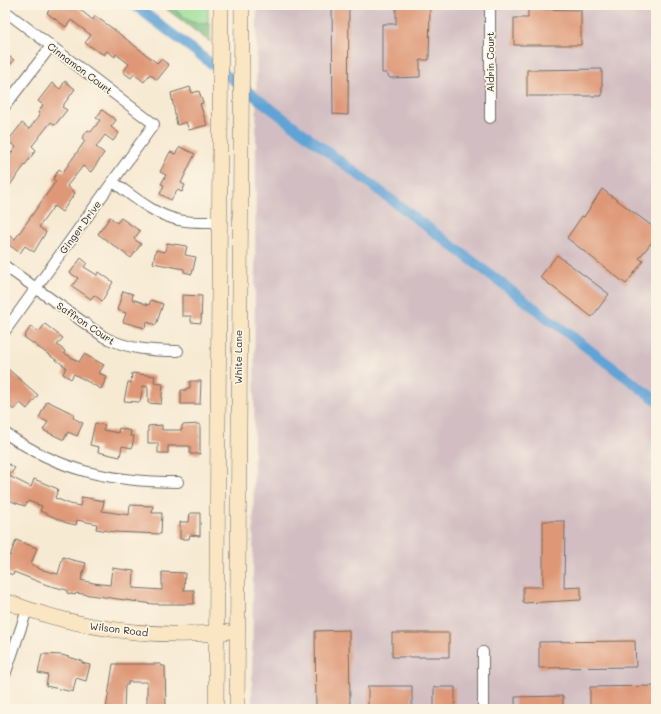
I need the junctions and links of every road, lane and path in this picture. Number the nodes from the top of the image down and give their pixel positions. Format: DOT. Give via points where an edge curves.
graph roads {
  1 [pos="221,5"];
  2 [pos="231,5"];
  3 [pos="242,5"];
  4 [pos="490,5"];
  5 [pos="5,11"];
  6 [pos="242,42"];
  7 [pos="51,46"];
  8 [pos="5,106"];
  9 [pos="490,118"];
  10 [pos="154,124"];
  11 [pos="113,182"];
  12 [pos="219,222"];
  13 [pos="5,266"];
  14 [pos="36,288"];
  15 [pos="239,308"];
  16 [pos="5,331"];
  17 [pos="178,351"];
  18 [pos="5,433"];
  19 [pos="178,482"];
  20 [pos="5,601"];
  21 [pos="27,610"];
  22 [pos="236,632"];
  23 [pos="216,633"];
  24 [pos="483,652"];
  25 [pos="5,675"];
  26 [pos="216,709"];
  27 [pos="237,709"];
  28 [pos="483,709"];
  1 -- 12 [label="main road, White Lane"];
  2 -- 6 [label="main road"];
  3 -- 6 [label="main road, White Lane"];
  4 -- 9 [label="street, Aldrin Court"];
  5 -- 7 [label="street, Cinnamon Court"];
  6 -- 15 [label="main road, White Lane"];
  7 -- 8 [label="street"];
  7 -- 10 [label="street, Cinnamon Court"];
  10 -- 11 [label="street, Ginger Drive"];
  11 -- 12 [label="street" via="164,215 192,222"];
  11 -- 14 [label="street, Ginger Drive"];
  12 -- 15 [label="main road" via="230,234"];
  12 -- 23 [label="main road, White Lane"];
  13 -- 14 [label="street, Saffron Court"];
  14 -- 16 [label="street, Ginger Drive"];
  14 -- 17 [label="street, Saffron Court" via="117,344 147,351"];
  15 -- 22 [label="main road, White Lane"];
  18 -- 19 [label="street" via="38,454 83,472 131,481"];
  20 -- 21 [label="main road, Wilson Road"];
  21 -- 23 [label="main road, Wilson Road" via="60,620 128,632"];
  21 -- 25 [label="street"];
  22 -- 23 [label="main road, Wilson Road"];
  22 -- 27 [label="main road, White Lane"];
  23 -- 26 [label="main road, White Lane"];
  24 -- 28 [label="street"];
}
